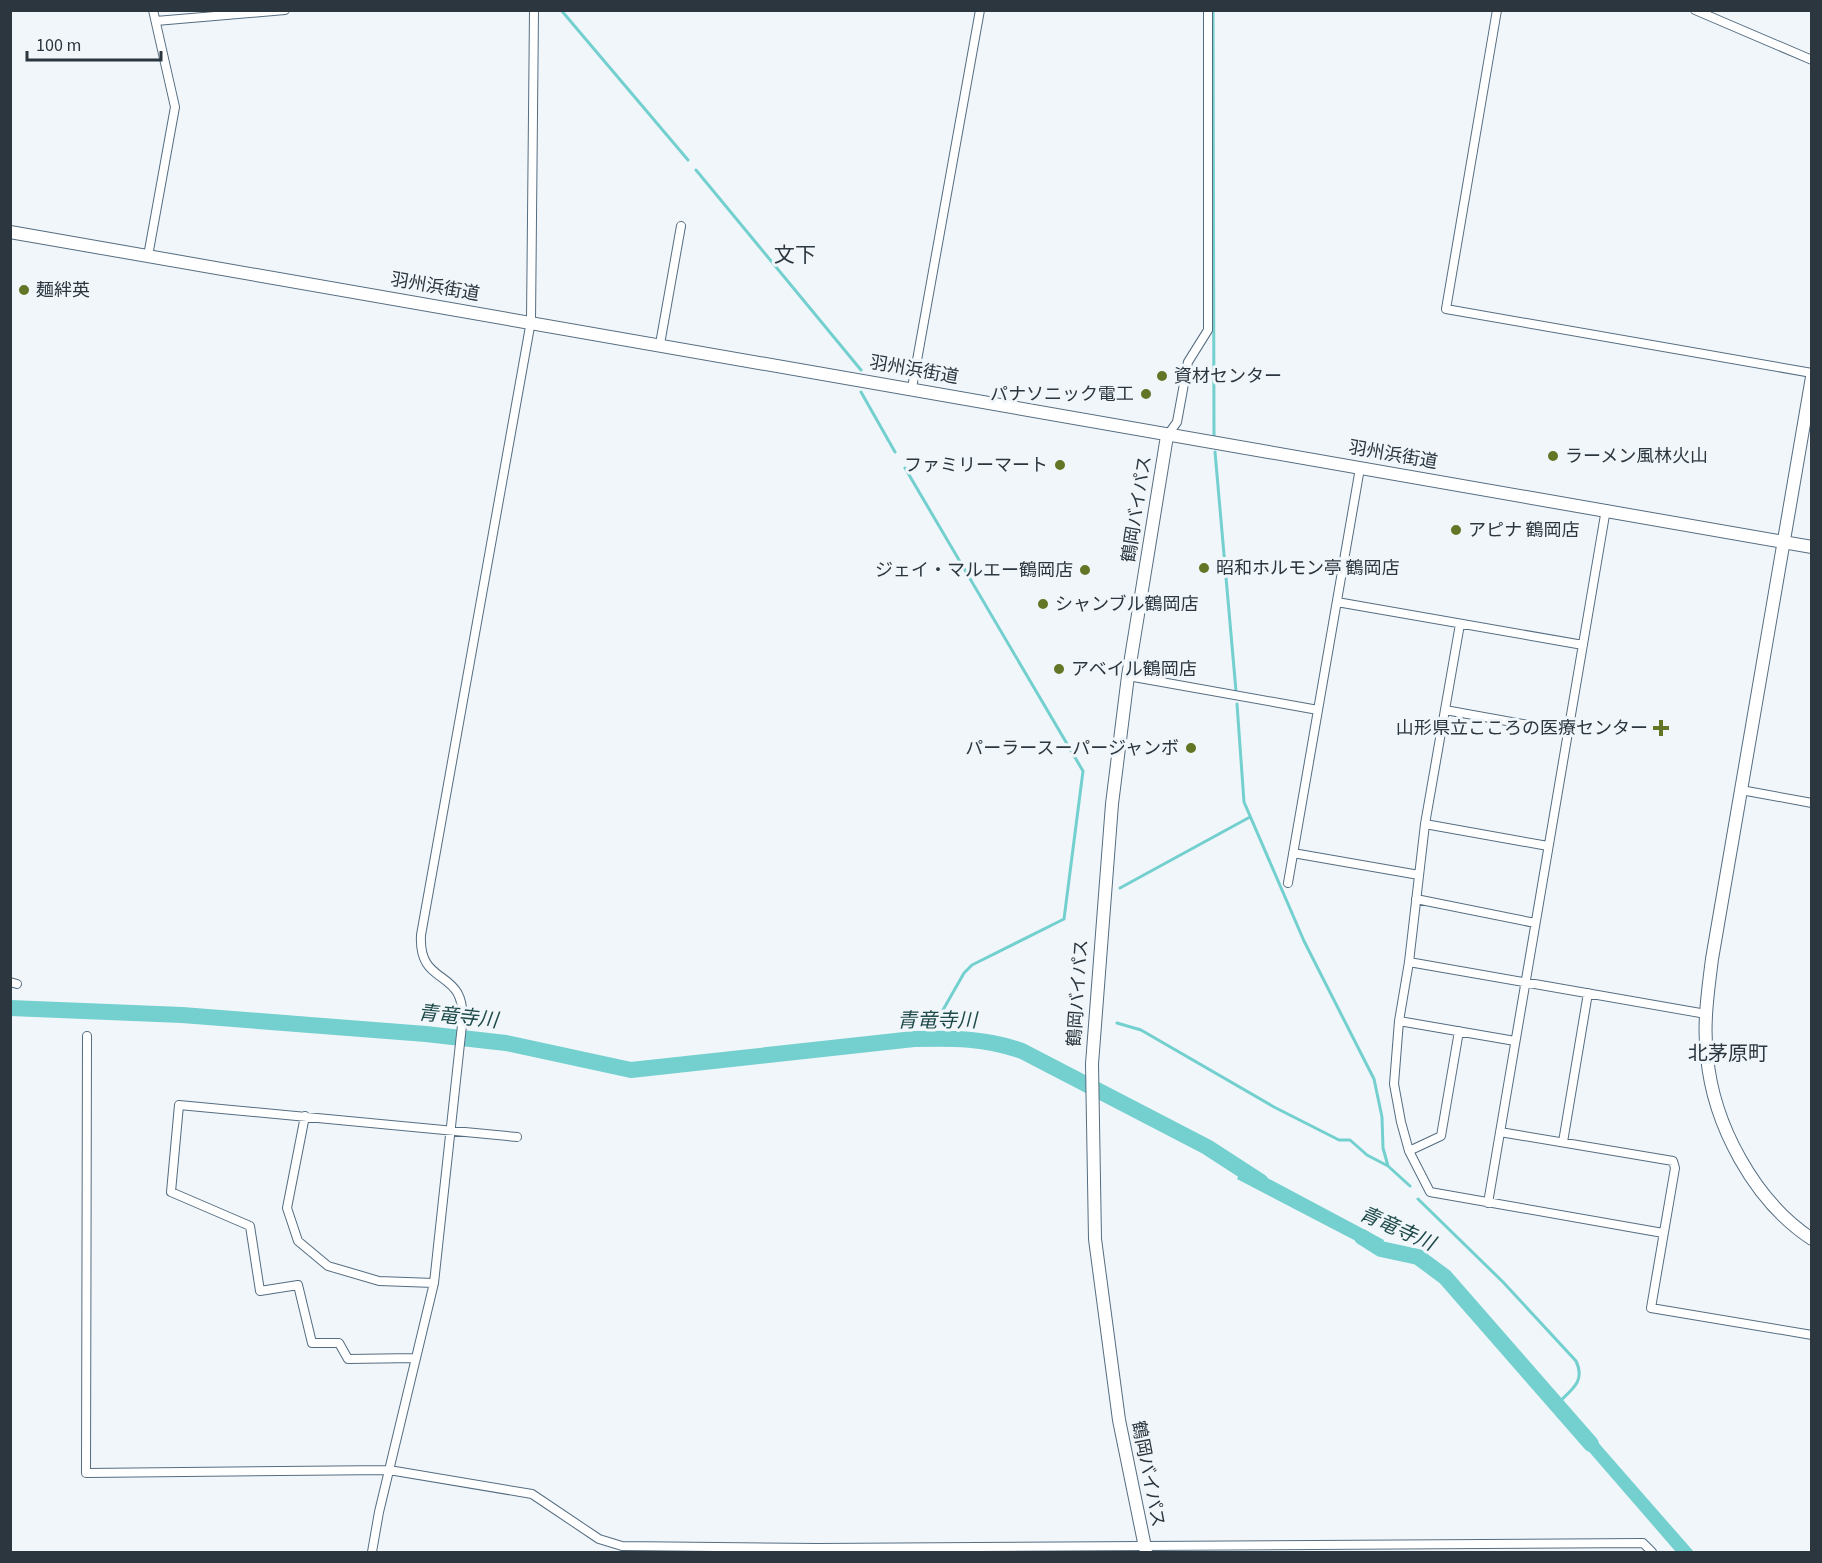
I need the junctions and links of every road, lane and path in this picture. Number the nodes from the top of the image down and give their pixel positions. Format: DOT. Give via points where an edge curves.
graph roads {
  1 [pos="153,10"];
  2 [pos="285,10"];
  3 [pos="534,10"];
  4 [pos="980,10"];
  5 [pos="1208,10"];
  6 [pos="1497,10"];
  7 [pos="1695,10"];
  8 [pos="156,21"];
  9 [pos="1812,60"];
  10 [pos="681,226"];
  11 [pos="10,232"];
  12 [pos="148,256"];
  13 [pos="531,321"];
  14 [pos="660,344"];
  15 [pos="1812,373"];
  16 [pos="1812,377"];
  17 [pos="912,388"];
  18 [pos="1167,436"];
  19 [pos="1360,468"];
  20 [pos="1606,509"];
  21 [pos="1783,542"];
  22 [pos="1812,547"];
  23 [pos="1337,602"];
  24 [pos="1460,624"];
  25 [pos="1582,645"];
  26 [pos="1128,676"];
  27 [pos="1318,710"];
  28 [pos="1445,710"];
  29 [pos="1568,732"];
  30 [pos="1741,790"];
  31 [pos="1812,803"];
  32 [pos="1425,824"];
  33 [pos="1548,846"];
  34 [pos="1293,853"];
  35 [pos="1419,875"];
  36 [pos="1288,883"];
  37 [pos="1416,899"];
  38 [pos="1535,923"];
  39 [pos="1409,962"];
  40 [pos="1526,982"];
  41 [pos="1588,993"];
  42 [pos="1706,1014"];
  43 [pos="1399,1021"];
  44 [pos="1459,1031"];
  45 [pos="87,1036"];
  46 [pos="1515,1041"];
  47 [pos="305,1116"];
  48 [pos="449,1132"];
  49 [pos="1500,1132"];
  50 [pos="517,1137"];
  51 [pos="1563,1142"];
  52 [pos="1409,1152"];
  53 [pos="1488,1203"];
  54 [pos="1664,1233"];
  55 [pos="1812,1239"];
  56 [pos="434,1283"];
  57 [pos="1812,1335"];
  58 [pos="416,1358"];
  59 [pos="389,1470"];
  60 [pos="621,1549"];
  61 [pos="1145,1549"];
  62 [pos="372,1552"];
  63 [pos="1652,1552"];
  1 -- 8 [label="street"];
  2 -- 8 [label="street"];
  3 -- 13 [label="street"];
  4 -- 17 [label="street"];
  5 -- 18 [label="street" via="1208,330 1191,355 1177,422"];
  6 -- 15 [label="street" via="1446,309"];
  7 -- 9 [label="street"];
  8 -- 12 [label="street" via="175,107"];
  10 -- 14 [label="street"];
  11 -- 12 [label="main road, 羽州浜街道"];
  12 -- 13 [label="main road, 羽州浜街道"];
  13 -- 14 [label="main road, 羽州浜街道"];
  13 -- 48 [label="street" via="421,935 420,949 426,965 450,982 462,998 464,1009"];
  14 -- 17 [label="main road, 羽州浜街道"];
  16 -- 21 [label="main road"];
  17 -- 18 [label="main road, 羽州浜街道"];
  18 -- 19 [label="main road, 羽州浜街道"];
  18 -- 26 [label="main road, 鶴岡バイパス"];
  19 -- 20 [label="main road, 羽州浜街道"];
  19 -- 23 [label="street"];
  20 -- 21 [label="main road, 羽州浜街道"];
  20 -- 25 [label="street"];
  21 -- 22 [label="main road, 羽州浜街道"];
  21 -- 30 [label="main road"];
  23 -- 24 [label="street"];
  23 -- 27 [label="street"];
  24 -- 25 [label="street"];
  24 -- 28 [label="street"];
  25 -- 29 [label="street"];
  26 -- 27 [label="street"];
  26 -- 61 [label="main road, 鶴岡バイパス" via="1106,860 1091,1132 1095,1239 1105,1317 1119,1420"];
  27 -- 34 [label="street"];
  28 -- 29 [label="street"];
  28 -- 32 [label="street"];
  29 -- 33 [label="street"];
  30 -- 31 [label="street"];
  30 -- 42 [label="main road"];
  32 -- 33 [label="street"];
  32 -- 35 [label="street"];
  33 -- 38 [label="street"];
  34 -- 35 [label="street"];
  34 -- 36 [label="street"];
  35 -- 37 [label="street"];
  37 -- 38 [label="street"];
  37 -- 39 [label="street"];
  38 -- 40 [label="street"];
  39 -- 40 [label="street"];
  39 -- 43 [label="street"];
  40 -- 41 [label="street"];
  40 -- 46 [label="street"];
  41 -- 42 [label="street"];
  41 -- 51 [label="street"];
  42 -- 55 [label="main road" via="1709,1073 1728,1134 1754,1180 1789,1220"];
  43 -- 44 [label="street"];
  43 -- 52 [label="street" via="1394,1084"];
  44 -- 46 [label="street"];
  44 -- 52 [label="street" via="1441,1136"];
  45 -- 59 [label="street" via="86,1473"];
  46 -- 49 [label="street"];
  47 -- 48 [label="street"];
  47 -- 56 [label="street" via="287,1208 298,1241 328,1266 379,1281"];
  47 -- 58 [label="street" via="179,1105 171,1192 250,1227 260,1291 298,1285 312,1343 339,1343 348,1359"];
  48 -- 50 [label="street"];
  48 -- 56 [label="street"];
  49 -- 51 [label="street"];
  49 -- 53 [label="street"];
  51 -- 54 [label="street" via="1673,1161"];
  52 -- 53 [label="street" via="1430,1192"];
  53 -- 54 [label="street"];
  54 -- 57 [label="street" via="1651,1308"];
  56 -- 58 [label="street"];
  58 -- 59 [label="street"];
  59 -- 60 [label="street" via="532,1494 599,1539"];
  59 -- 62 [label="street"];
  60 -- 61 [label="street"];
  61 -- 63 [label="street" via="1643,1543"];
}
